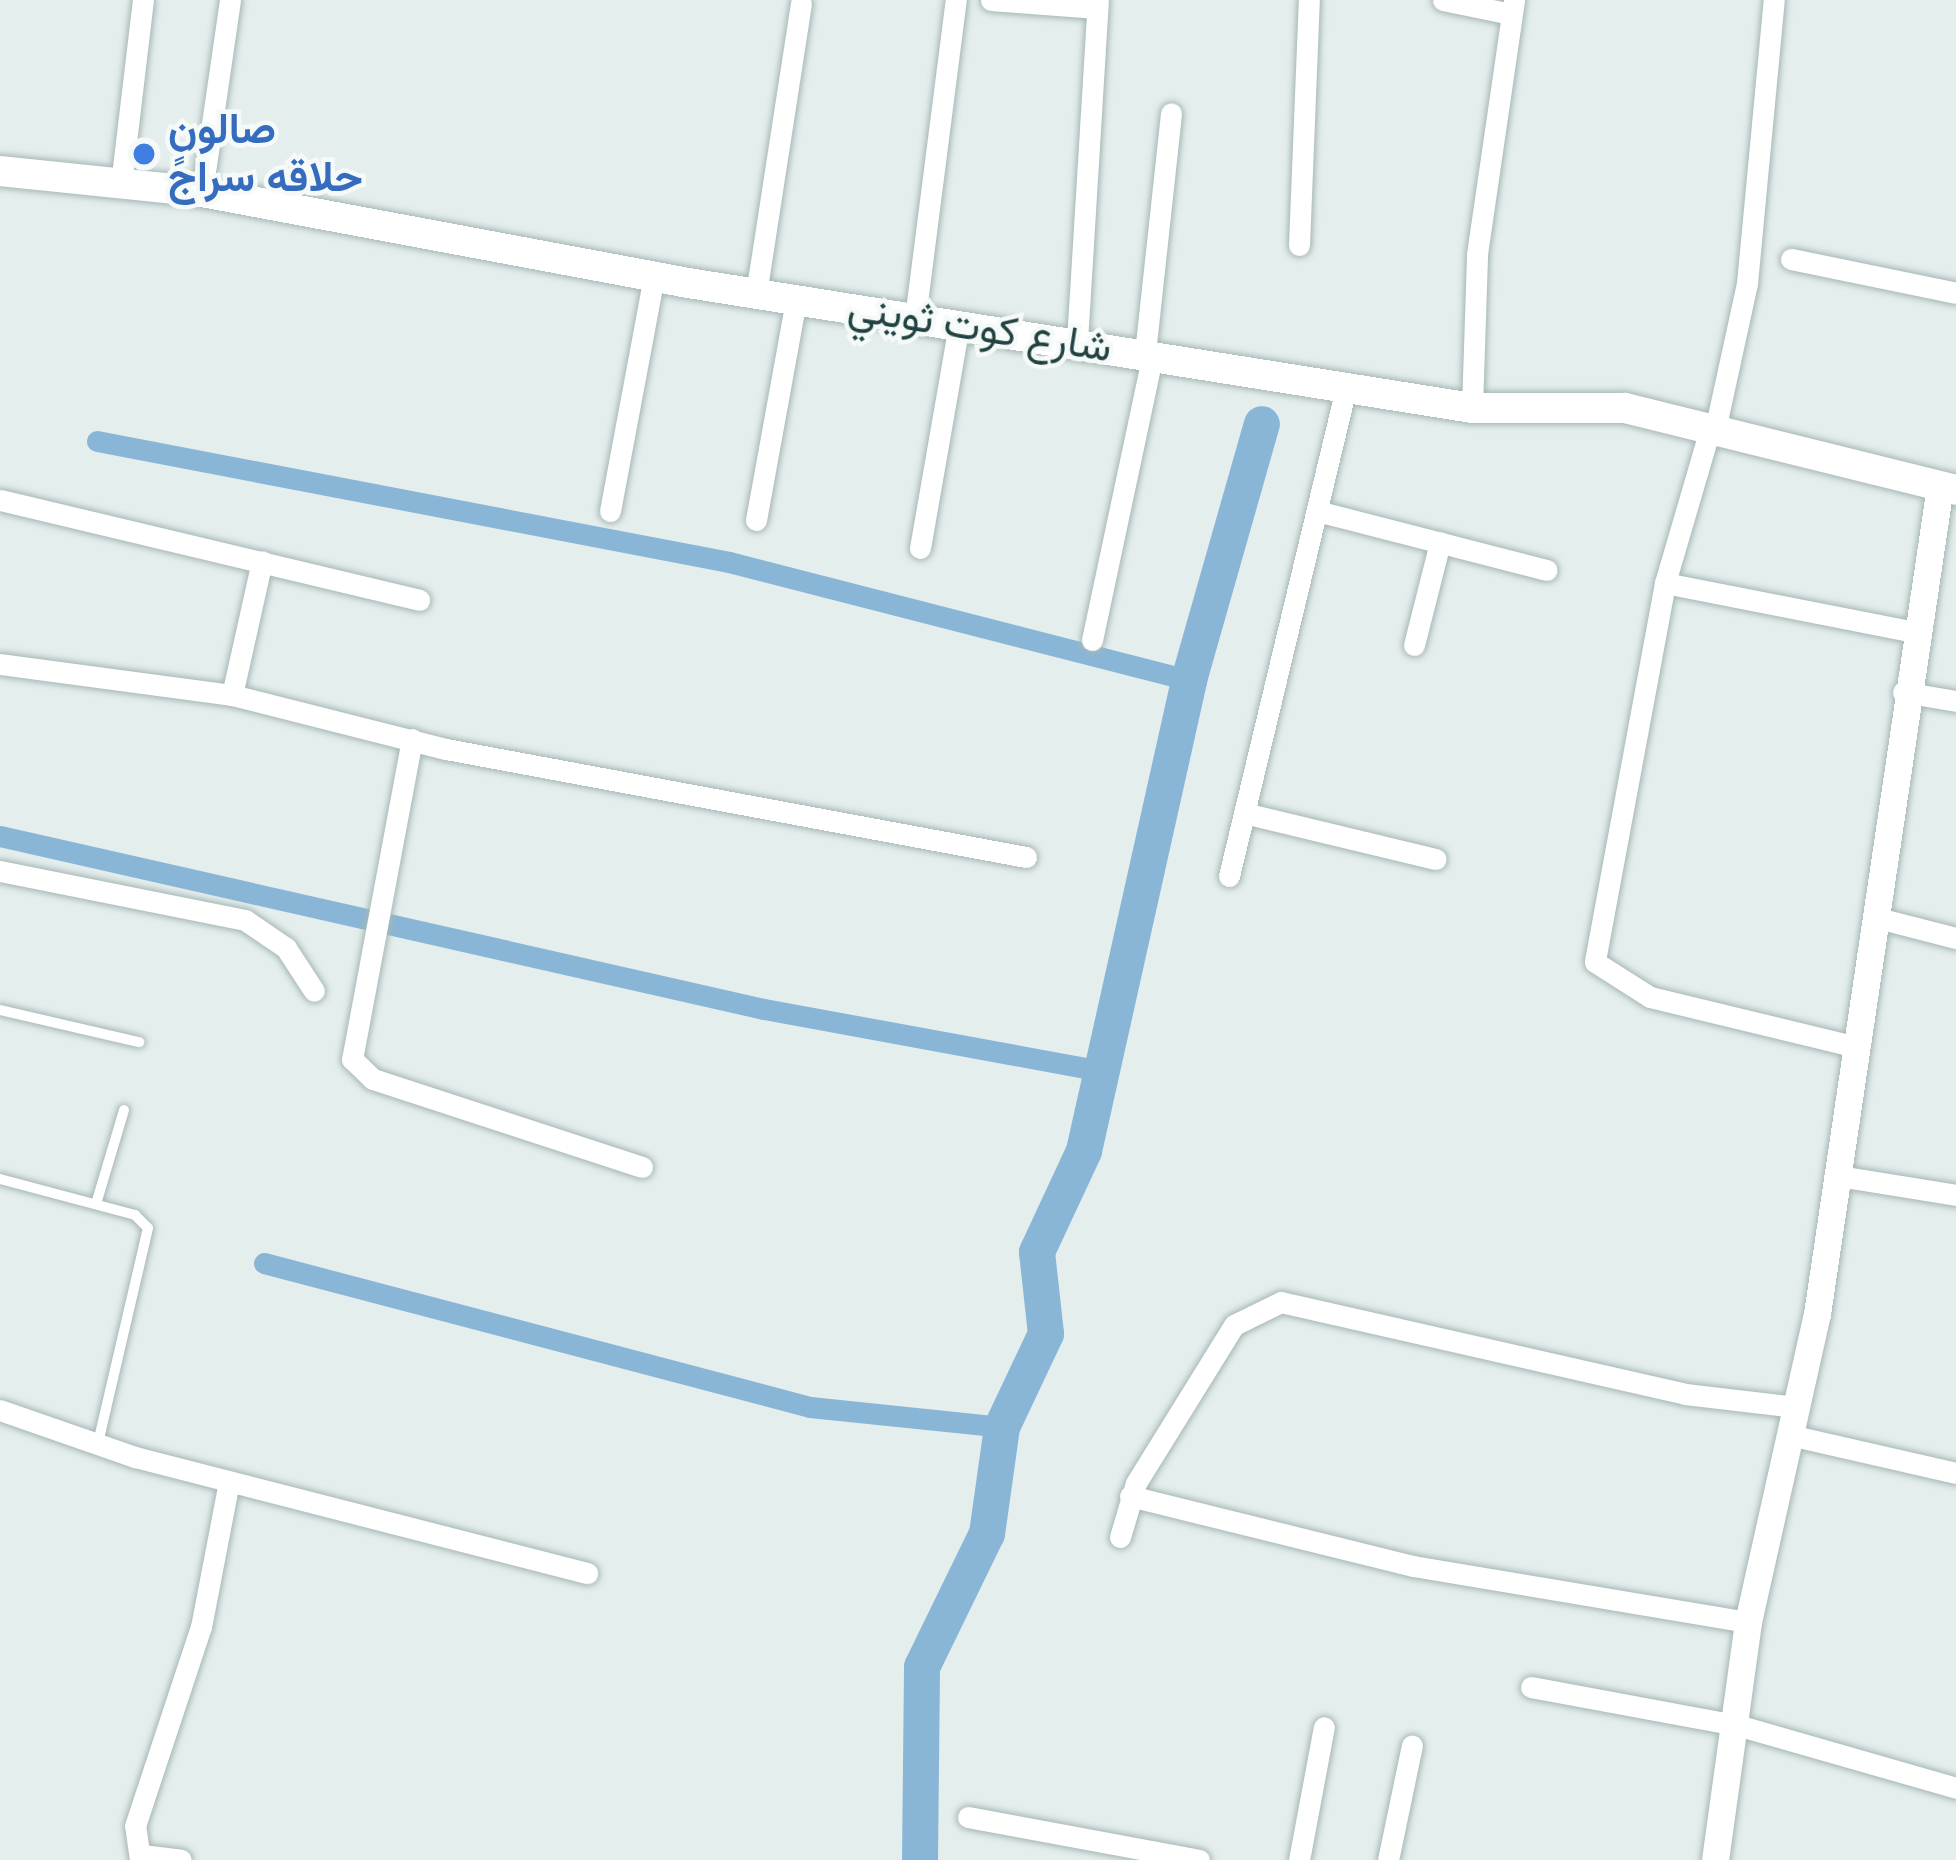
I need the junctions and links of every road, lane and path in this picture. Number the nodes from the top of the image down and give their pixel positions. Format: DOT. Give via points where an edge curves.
graph roads {
  1 [pos="143,0"];
  2 [pos="230,0"];
  3 [pos="956,0"];
  4 [pos="991,0"];
  5 [pos="1309,0"];
  6 [pos="1443,0"];
  7 [pos="1774,0"];
  8 [pos="801,3"];
  9 [pos="1097,4"];
  10 [pos="1513,7"];
  11 [pos="1171,113"];
  12 [pos="0,171"];
  13 [pos="121,184"];
  14 [pos="202,192"];
  15 [pos="1299,245"];
  16 [pos="1790,259"];
  17 [pos="654,278"];
  18 [pos="1956,293"];
  19 [pos="756,294"];
  20 [pos="796,300"];
  21 [pos="916,318"];
  22 [pos="959,324"];
  23 [pos="1077,342"];
  24 [pos="1149,353"];
  25 [pos="1346,388"];
  26 [pos="1472,408"];
  27 [pos="1713,430"];
  28 [pos="1948,488"];
  29 [pos="0,500"];
  30 [pos="610,511"];
  31 [pos="1317,511"];
  32 [pos="756,520"];
  33 [pos="1440,542"];
  34 [pos="920,548"];
  35 [pos="262,561"];
  36 [pos="1547,570"];
  37 [pos="1665,583"];
  38 [pos="419,600"];
  39 [pos="1915,632"];
  40 [pos="1092,640"];
  41 [pos="1414,645"];
  42 [pos="0,664"];
  43 [pos="1904,692"];
  44 [pos="232,695"];
  45 [pos="1956,701"];
  46 [pos="412,739"];
  47 [pos="1244,813"];
  48 [pos="1026,857"];
  49 [pos="1436,859"];
  50 [pos="0,871"];
  51 [pos="1229,876"];
  52 [pos="1874,917"];
  53 [pos="1956,938"];
  54 [pos="314,991"];
  55 [pos="0,1010"];
  56 [pos="139,1042"];
  57 [pos="1857,1046"];
  58 [pos="124,1110"];
  59 [pos="643,1167"];
  60 [pos="1839,1176"];
  61 [pos="0,1179"];
  62 [pos="1956,1195"];
  63 [pos="96,1204"];
  64 [pos="1796,1407"];
  65 [pos="0,1410"];
  66 [pos="1790,1435"];
  67 [pos="98,1446"];
  68 [pos="1956,1473"];
  69 [pos="229,1482"];
  70 [pos="1130,1496"];
  71 [pos="1120,1538"];
  72 [pos="587,1573"];
  73 [pos="1748,1622"];
  74 [pos="1531,1687"];
  75 [pos="1737,1725"];
  76 [pos="1324,1727"];
  77 [pos="1412,1745"];
  78 [pos="1956,1788"];
  79 [pos="968,1817"];
  80 [pos="141,1858"];
  81 [pos="181,1860"];
  82 [pos="1199,1860"];
  83 [pos="1299,1860"];
  84 [pos="1388,1860"];
  85 [pos="1715,1860"];
  1 -- 13 [label="street"];
  2 -- 14 [label="street"];
  3 -- 21 [label="street"];
  4 -- 9 [label="street"];
  5 -- 15 [label="street"];
  6 -- 10 [label="street"];
  7 -- 27 [label="street" via="1748,283"];
  8 -- 19 [label="street"];
  9 -- 23 [label="street"];
  10 -- 26 [label="street" via="1477,254"];
  11 -- 24 [label="street"];
  12 -- 13 [label="main road, شارع كوت ثويني"];
  13 -- 14 [label="main road, شارع كوت ثويني"];
  14 -- 17 [label="main road, شارع كوت ثويني"];
  16 -- 18 [label="street"];
  17 -- 19 [label="main road, شارع كوت ثويني"];
  17 -- 30 [label="street"];
  19 -- 20 [label="main road, شارع كوت ثويني"];
  20 -- 21 [label="main road, شارع كوت ثويني"];
  20 -- 32 [label="street"];
  21 -- 22 [label="main road, شارع كوت ثويني"];
  22 -- 23 [label="main road, شارع كوت ثويني"];
  22 -- 34 [label="street"];
  23 -- 24 [label="main road, شارع كوت ثويني"];
  24 -- 25 [label="main road, شارع كوت ثويني"];
  24 -- 40 [label="street"];
  25 -- 26 [label="main road, شارع كوت ثويني"];
  25 -- 31 [label="street"];
  26 -- 27 [label="main road, شارع كوت ثويني" via="1625,408"];
  27 -- 28 [label="main road, شارع كوت ثويني"];
  27 -- 37 [label="street"];
  28 -- 39 [label="street"];
  29 -- 35 [label="street"];
  31 -- 33 [label="street"];
  31 -- 47 [label="street"];
  33 -- 36 [label="street"];
  33 -- 41 [label="street"];
  35 -- 38 [label="street"];
  35 -- 44 [label="street"];
  37 -- 39 [label="street"];
  37 -- 57 [label="street" via="1595,962 1650,997"];
  39 -- 43 [label="street"];
  42 -- 44 [label="street"];
  43 -- 45 [label="street"];
  43 -- 52 [label="street"];
  44 -- 46 [label="street"];
  46 -- 48 [label="street"];
  46 -- 59 [label="street" via="352,1059 373,1079"];
  47 -- 49 [label="street"];
  47 -- 51 [label="street"];
  50 -- 54 [label="street" via="245,920 268,930"];
  52 -- 53 [label="street"];
  52 -- 57 [label="street"];
  55 -- 56 [label="lane"];
  57 -- 60 [label="street"];
  58 -- 63 [label="lane"];
  60 -- 62 [label="street"];
  60 -- 64 [label="street"];
  61 -- 63 [label="lane"];
  63 -- 67 [label="lane" via="148,1228"];
  64 -- 66 [label="street"];
  64 -- 70 [label="street" via="1685,1394 1281,1302 1234,1324"];
  65 -- 67 [label="street"];
  66 -- 68 [label="street"];
  66 -- 73 [label="street"];
  67 -- 69 [label="street"];
  69 -- 72 [label="street"];
  69 -- 80 [label="street" via="201,1627 134,1826"];
  70 -- 71 [label="street"];
  70 -- 73 [label="street" via="1413,1566"];
  73 -- 75 [label="street"];
  74 -- 75 [label="street"];
  75 -- 78 [label="street"];
  75 -- 85 [label="street"];
  76 -- 83 [label="street"];
  77 -- 84 [label="street"];
  79 -- 82 [label="street"];
  80 -- 81 [label="street"];
}
